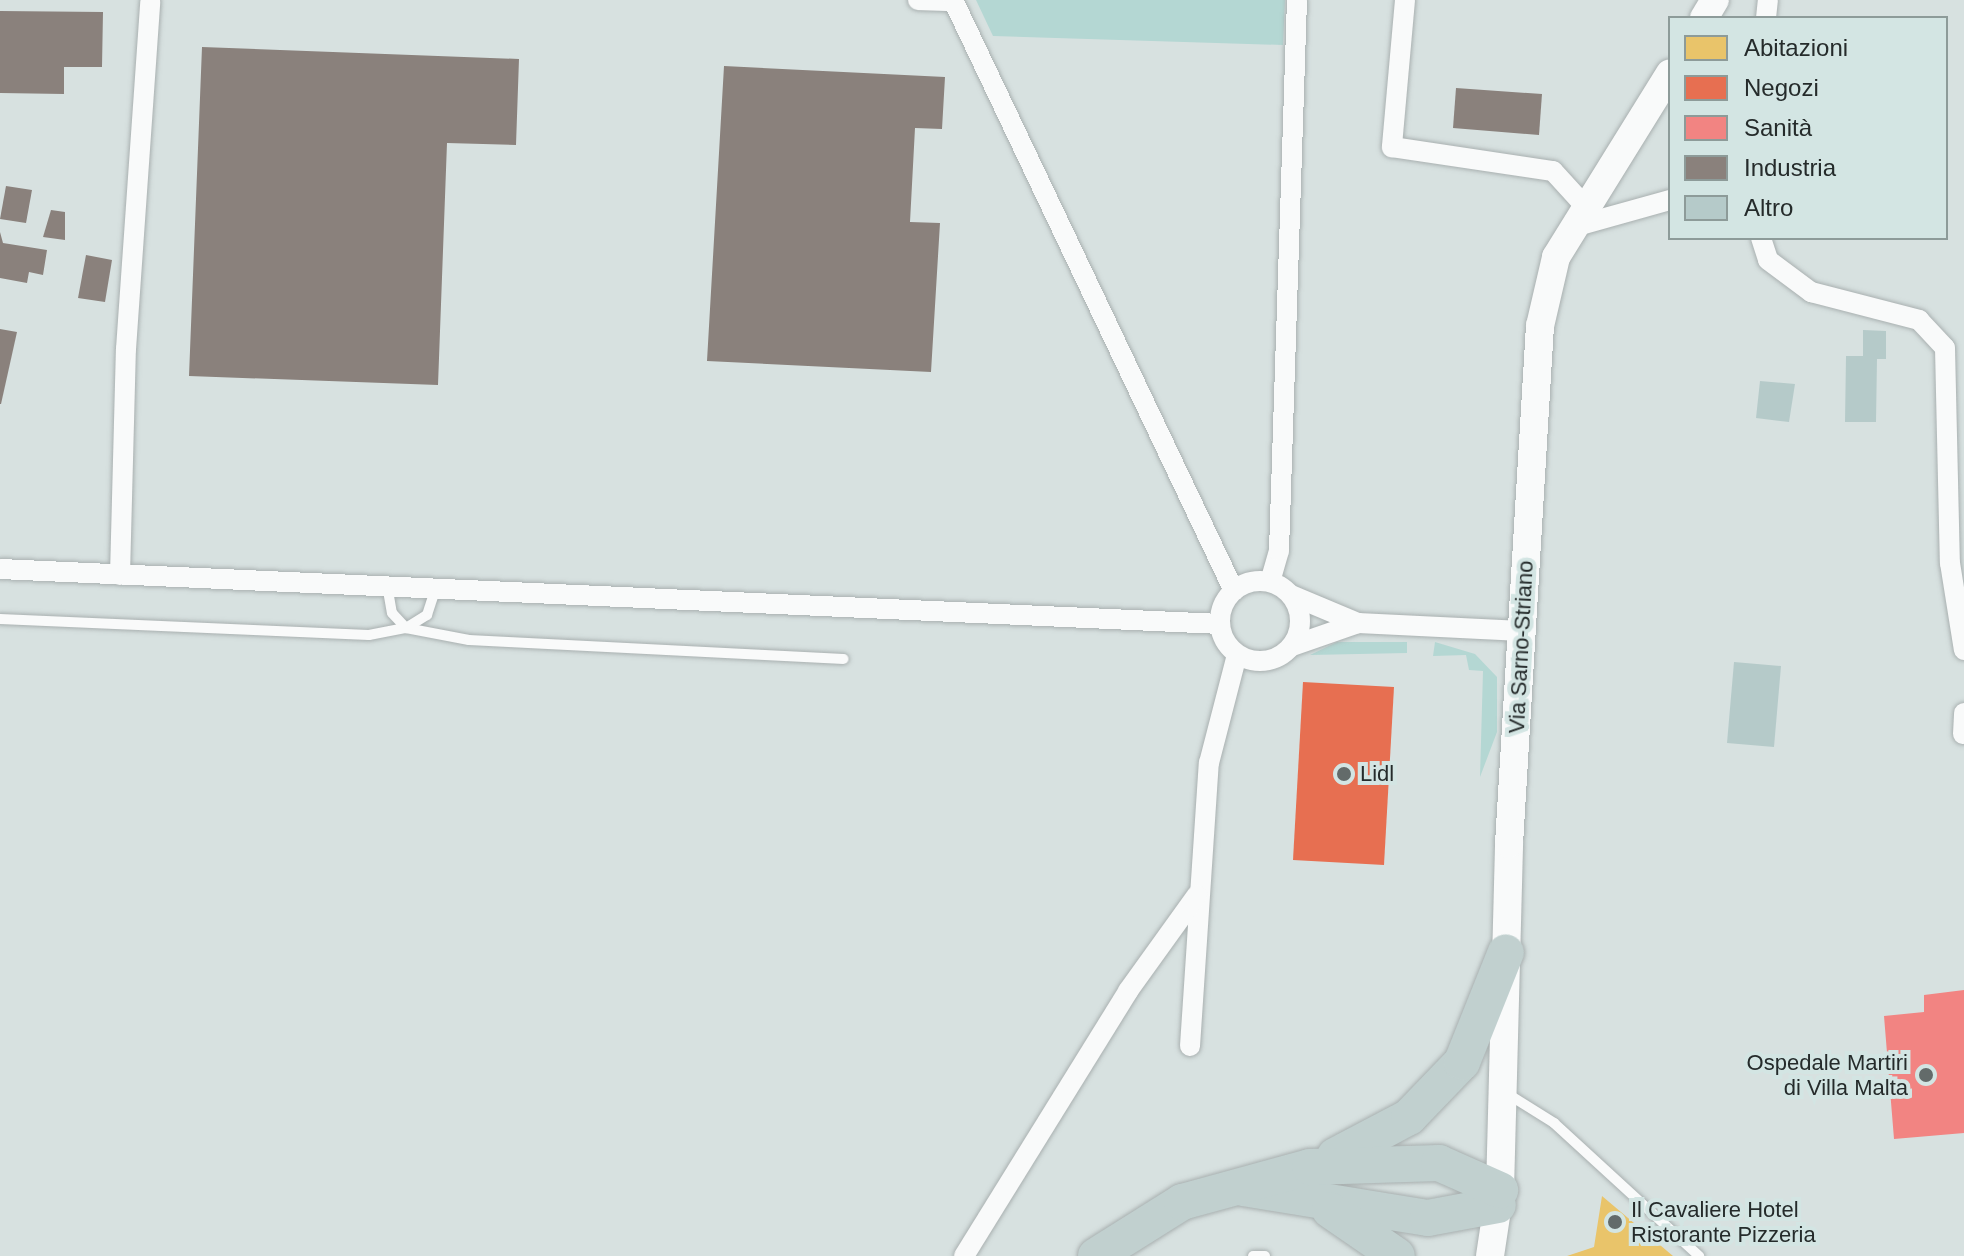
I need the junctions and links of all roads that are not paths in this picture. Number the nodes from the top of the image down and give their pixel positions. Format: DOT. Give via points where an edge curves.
graph roads {
  1 [pos="918,0"];
  2 [pos="1297,0"];
  3 [pos="1405,0"];
  4 [pos="149,1"];
  5 [pos="953,1"];
  6 [pos="1668,76"];
  7 [pos="1668,200"];
  8 [pos="1579,216"];
  9 [pos="1762,240"];
  10 [pos="0,569"];
  11 [pos="120,575"];
  12 [pos="1270,582"];
  13 [pos="387,585"];
  14 [pos="436,587"];
  15 [pos="1234,591"];
  16 [pos="1291,595"];
  17 [pos="0,619"];
  18 [pos="1358,623"];
  19 [pos="1220,624"];
  20 [pos="406,628"];
  21 [pos="1522,631"];
  22 [pos="1292,646"];
  23 [pos="1964,650"];
  24 [pos="1237,655"];
  25 [pos="844,659"];
  26 [pos="1964,713"];
  27 [pos="1963,734"];
  28 [pos="1197,895"];
  29 [pos="1506,952"];
  30 [pos="1190,1046"];
  31 [pos="1505,1092"];
  32 [pos="1310,1167"];
  33 [pos="1233,1186"];
  34 [pos="1499,1197"];
  35 [pos="1318,1203"];
  36 [pos="964,1256"];
  37 [pos="1096,1256"];
  38 [pos="1253,1256"];
  39 [pos="1265,1256"];
  40 [pos="1397,1256"];
  41 [pos="1490,1256"];
  42 [pos="1699,1256"];
  1 -- 5 [label="street"];
  2 -- 12 [label="street" via="1279,551"];
  3 -- 8 [label="street" via="1392,147 1553,171"];
  4 -- 11 [label="street" via="126,349"];
  5 -- 15 [label="street"];
  6 -- 8 [label="main road, Via Sarno-Striano"];
  7 -- 8 [label="street"];
  8 -- 21 [label="main road, Via Sarno-Striano" via="1556,257 1540,326"];
  9 -- 23 [label="street" via="1768,260 1811,292 1919,320 1945,348 1950,563"];
  10 -- 11 [label="street"];
  11 -- 13 [label="street"];
  12 -- 15 [label="street"];
  12 -- 16 [label="street"];
  13 -- 14 [label="street"];
  13 -- 20 [label="lane" via="392,613"];
  14 -- 19 [label="street"];
  14 -- 20 [label="lane" via="427,615"];
  15 -- 19 [label="street"];
  16 -- 18 [label="street"];
  16 -- 22 [label="street" via="1300,620"];
  17 -- 20 [label="lane" via="369,635"];
  18 -- 21 [label="street"];
  18 -- 22 [label="street"];
  19 -- 24 [label="street"];
  20 -- 25 [label="lane" via="469,640"];
  21 -- 29 [label="main road, Via Sarno-Striano"];
  22 -- 24 [label="street" via="1272,660"];
  24 -- 28 [label="street" via="1211,741"];
  26 -- 27 [label="street"];
  28 -- 30 [label="street"];
  28 -- 36 [label="street" via="1128,991"];
  29 -- 31 [label="main road, Via Sarno-Striano"];
  29 -- 32 [label="highway" via="1462,1062 1437,1091 1374,1140"];
  31 -- 34 [label="main road, Via Sarno-Striano"];
  31 -- 42 [label="lane" via="1554,1123"];
  32 -- 33 [label="highway"];
  32 -- 34 [label="highway" via="1439,1163"];
  33 -- 35 [label="highway"];
  33 -- 37 [label="highway" via="1155,1215"];
  34 -- 35 [label="highway" via="1428,1218"];
  34 -- 41 [label="main road, Via Sarno-Striano"];
  35 -- 40 [label="highway"];
  38 -- 39 [label="lane"];
}
